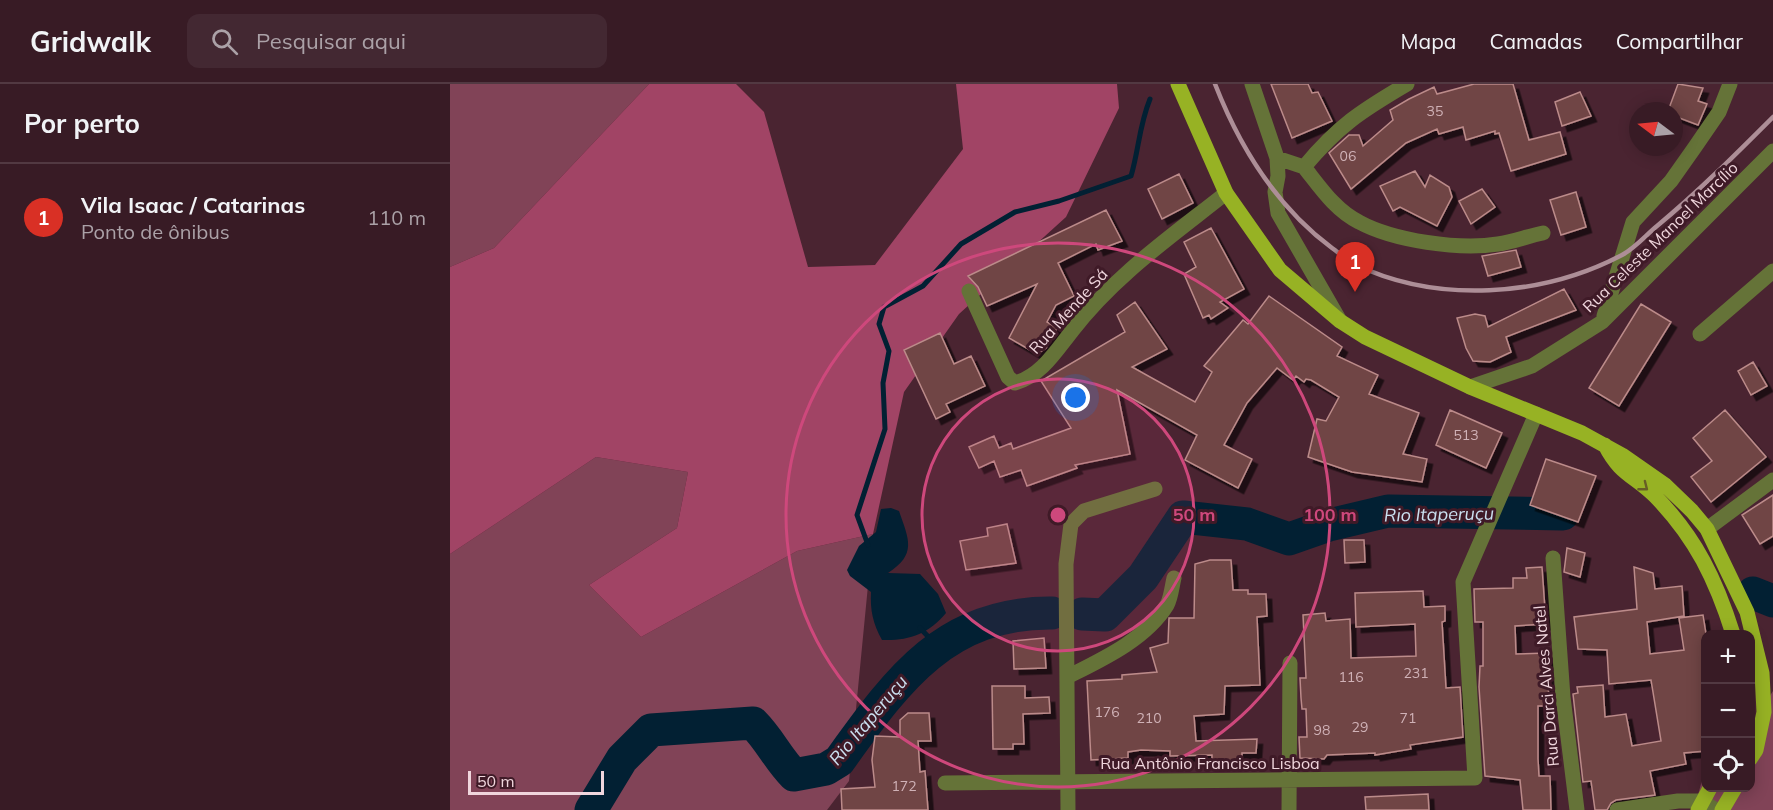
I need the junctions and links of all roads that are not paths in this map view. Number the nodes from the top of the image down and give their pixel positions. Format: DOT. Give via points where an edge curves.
graph roads {
  1 [pos="1178,84"];
  2 [pos="1252,84"];
  3 [pos="1407,84"];
  4 [pos="1730,84"];
  5 [pos="1773,151"];
  6 [pos="1277,158"];
  7 [pos="1304,167"];
  8 [pos="1226,193"];
  9 [pos="1543,232"];
  10 [pos="1773,271"];
  11 [pos="969,291"];
  12 [pos="1340,321"];
  13 [pos="1602,322"];
  14 [pos="1700,334"];
  15 [pos="1470,387"];
  16 [pos="1536,414"];
  17 [pos="1605,445"];
  18 [pos="1773,480"];
  19 [pos="1155,489"];
  20 [pos="1707,529"];
  21 [pos="1553,558"];
  22 [pos="1174,578"];
  23 [pos="1732,630"];
  24 [pos="1290,663"];
  25 [pos="1069,676"];
  26 [pos="1755,752"];
  27 [pos="1067,780"];
  28 [pos="1289,782"];
  29 [pos="945,783"];
  30 [pos="1733,792"];
  31 [pos="1703,799"];
  32 [pos="1068,810"];
  33 [pos="1289,810"];
  34 [pos="1577,810"];
  35 [pos="1617,810"];
  36 [pos="1716,810"];
  37 [pos="1722,810"];
  1 -- 8 [label="main road"];
  2 -- 6 [label="street"];
  3 -- 7 [label="street" via="1338,129"];
  4 -- 13 [label="street" via="1719,112 1671,181 1633,222"];
  5 -- 13 [label="street, Rua Celeste Manoel Marcílio"];
  6 -- 7 [label="street"];
  6 -- 12 [label="street" via="1278,213"];
  7 -- 9 [label="street" via="1331,201 1358,222 1393,235 1442,244 1497,244"];
  8 -- 11 [label="street, Rua Mende Sá" via="1126,273 1083,316 1045,366 1023,381 1015,383 1008,377"];
  8 -- 12 [label="main road" via="1280,270"];
  10 -- 14 [label="street"];
  12 -- 15 [label="main road"];
  13 -- 15 [label="street, Rua Celeste Manoel Marcílio" via="1532,366"];
  15 -- 16 [label="main road"];
  16 -- 17 [label="main road"];
  16 -- 28 [label="street, Rua Antônio Francisco Lisboa" via="1462,582 1475,778"];
  17 -- 20 [label="main road" via="1665,485"];
  17 -- 23 [label="main road, one-way" via="1614,464 1654,495 1691,537 1719,588"];
  18 -- 20 [label="street"];
  19 -- 25 [label="street" via="1084,511 1071,524 1066,564"];
  20 -- 26 [label="main road" via="1747,612 1762,674 1764,712"];
  21 -- 34 [label="street, Rua Darci Alves Natel" via="1563,697"];
  22 -- 25 [label="street" via="1168,604 1147,628 1110,656"];
  24 -- 28 [label="street"];
  25 -- 27 [label="street"];
  27 -- 28 [label="street, Rua Antônio Francisco Lisboa"];
  27 -- 29 [label="street, Rua Antônio Francisco Lisboa"];
  27 -- 32 [label="street"];
  28 -- 33 [label="street"];
  30 -- 37 [label="main road"];
  31 -- 35 [label="street"];
  31 -- 36 [label="street"];
}
